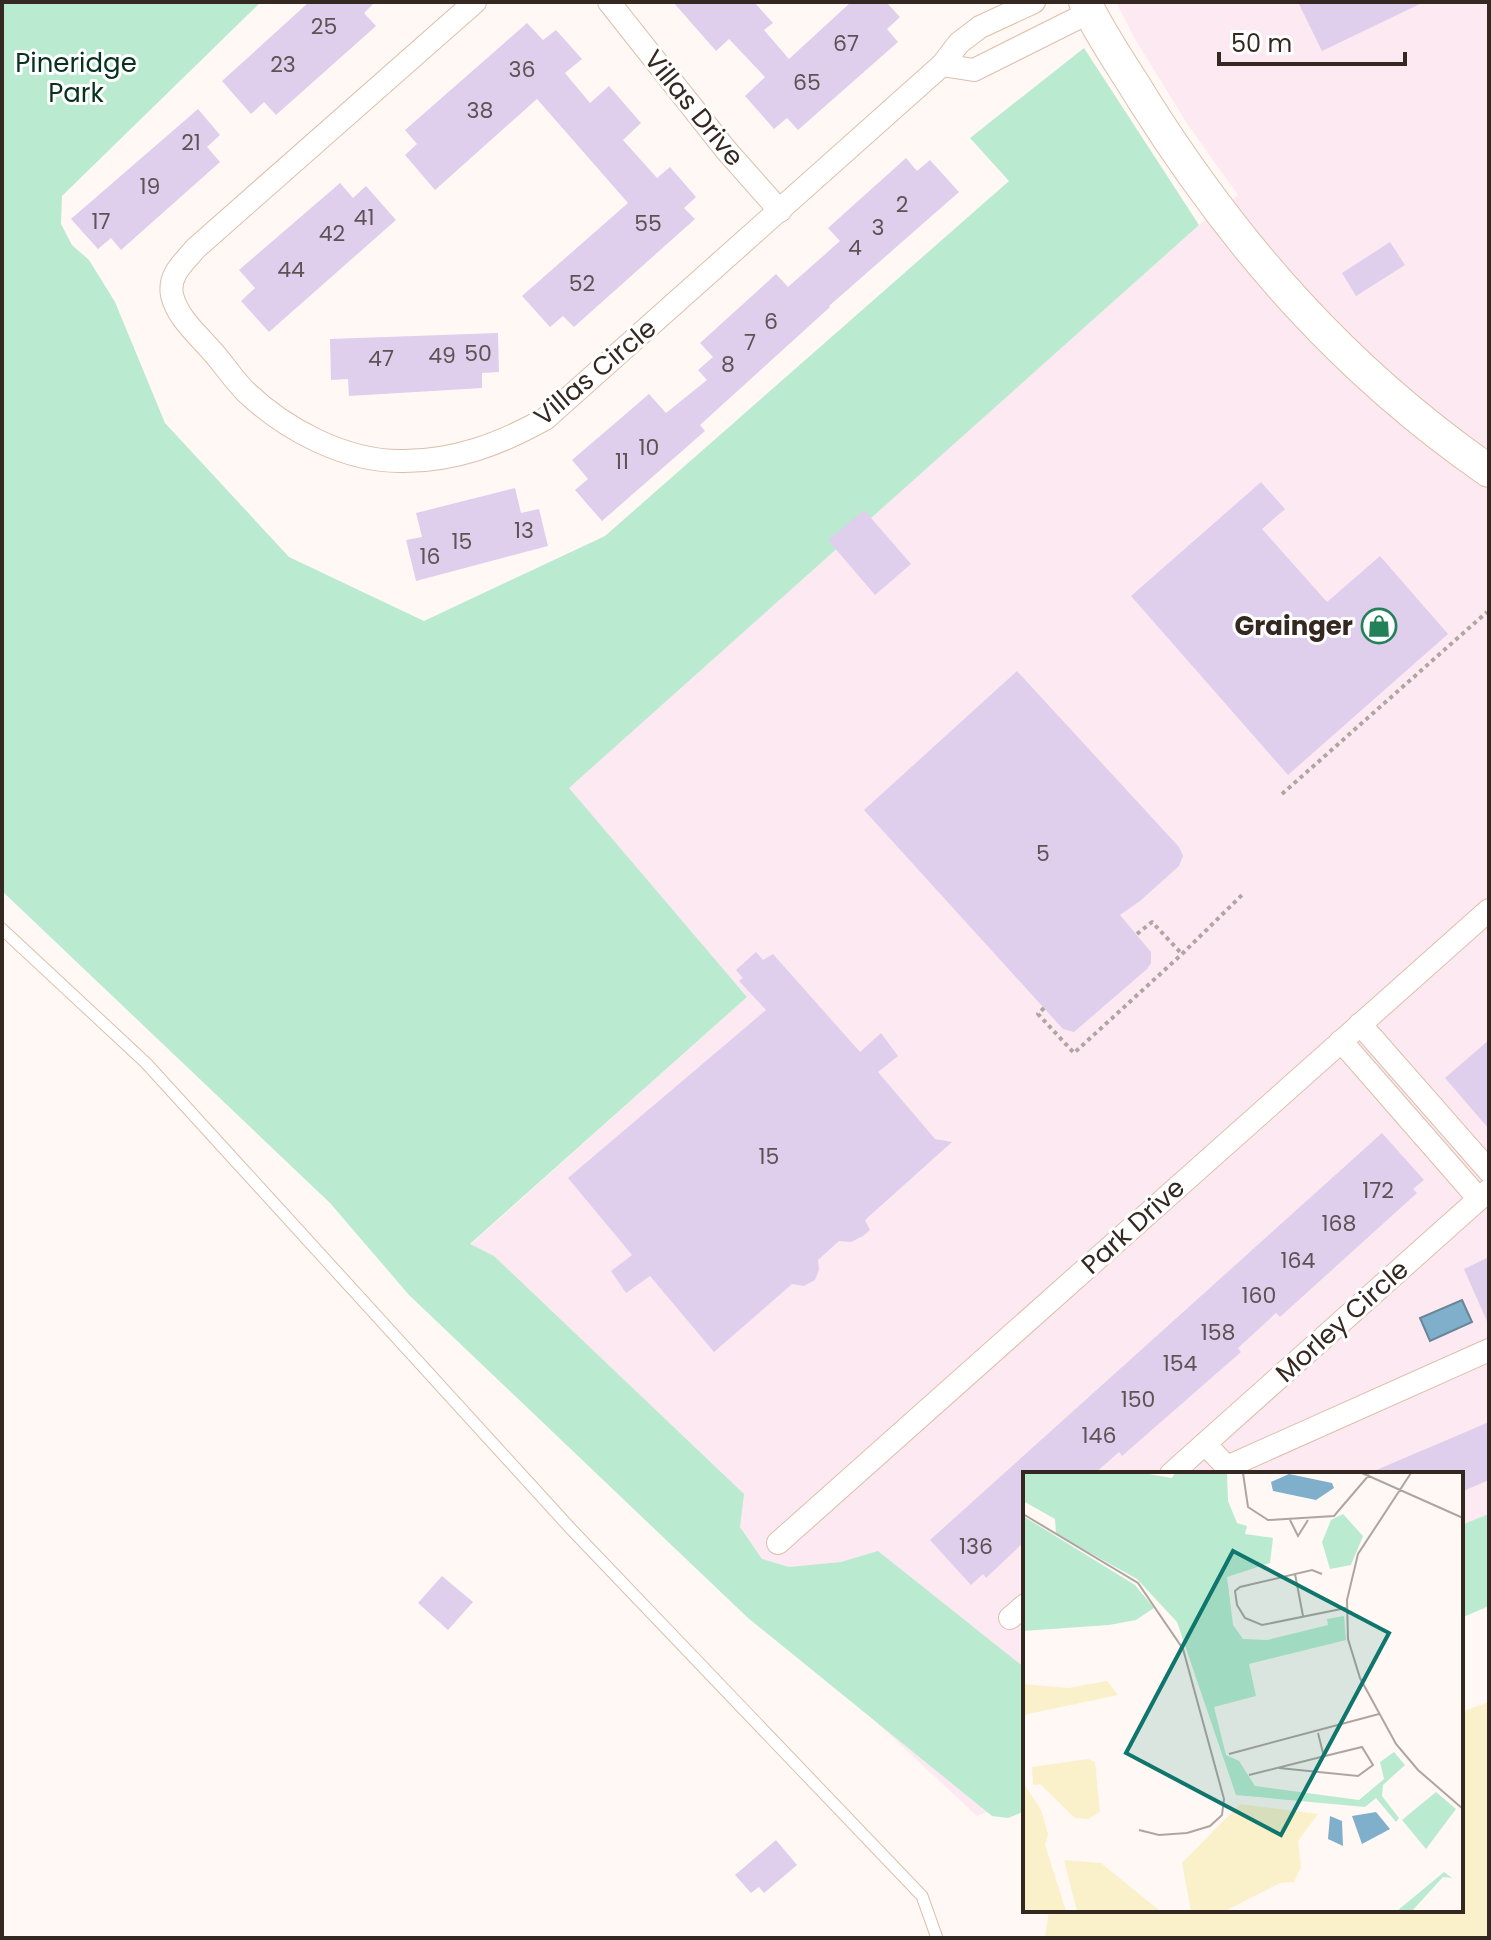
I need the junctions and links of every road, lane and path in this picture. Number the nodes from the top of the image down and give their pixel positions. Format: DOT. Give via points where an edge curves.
graph roads {
  1 [pos="475,2"];
  2 [pos="609,2"];
  3 [pos="1034,2"];
  4 [pos="1087,7"];
  5 [pos="942,65"];
  6 [pos="780,211"];
  7 [pos="1489,471"];
  8 [pos="1487,612"];
  9 [pos="1282,794"];
  10 [pos="1244,893"];
  11 [pos="1489,910"];
  12 [pos="2,929"];
  13 [pos="1137,934"];
  14 [pos="1182,954"];
  15 [pos="1044,1008"];
  16 [pos="1360,1024"];
  17 [pos="1341,1041"];
  18 [pos="1489,1171"];
  19 [pos="1484,1194"];
  20 [pos="1489,1350"];
  21 [pos="1205,1444"];
  22 [pos="1173,1472"];
  23 [pos="778,1543"];
  24 [pos="937,1938"];
  1 -- 6 [label="street, Villas Circle" via="196,248 174,274 172,294 183,318 246,392 274,414 355,455 399,461 465,454 500,442 545,419"];
  2 -- 6 [label="street, Villas Drive"];
  3 -- 5 [label="street, Villas Circle" via="980,27"];
  4 -- 5 [label="street" via="974,70"];
  4 -- 7 [label="main road" via="1202,189 1275,280 1370,376"];
  5 -- 6 [label="street, Villas Circle"];
  8 -- 9 [label="path"];
  10 -- 14 [label="path"];
  11 -- 16 [label="street, Park Drive"];
  12 -- 24 [label="lane" via="146,1063 571,1529 922,1896"];
  13 -- 14 [label="path" via="1152,922"];
  14 -- 15 [label="path" via="1074,1053 1038,1014"];
  16 -- 17 [label="street, Park Drive"];
  16 -- 18 [label="street"];
  17 -- 19 [label="street, Morley Circle"];
  17 -- 23 [label="street, Park Drive"];
  19 -- 21 [label="street, Morley Circle"];
  20 -- 21 [label="street" via="1227,1467"];
  21 -- 22 [label="street, Morley Circle"];
}
